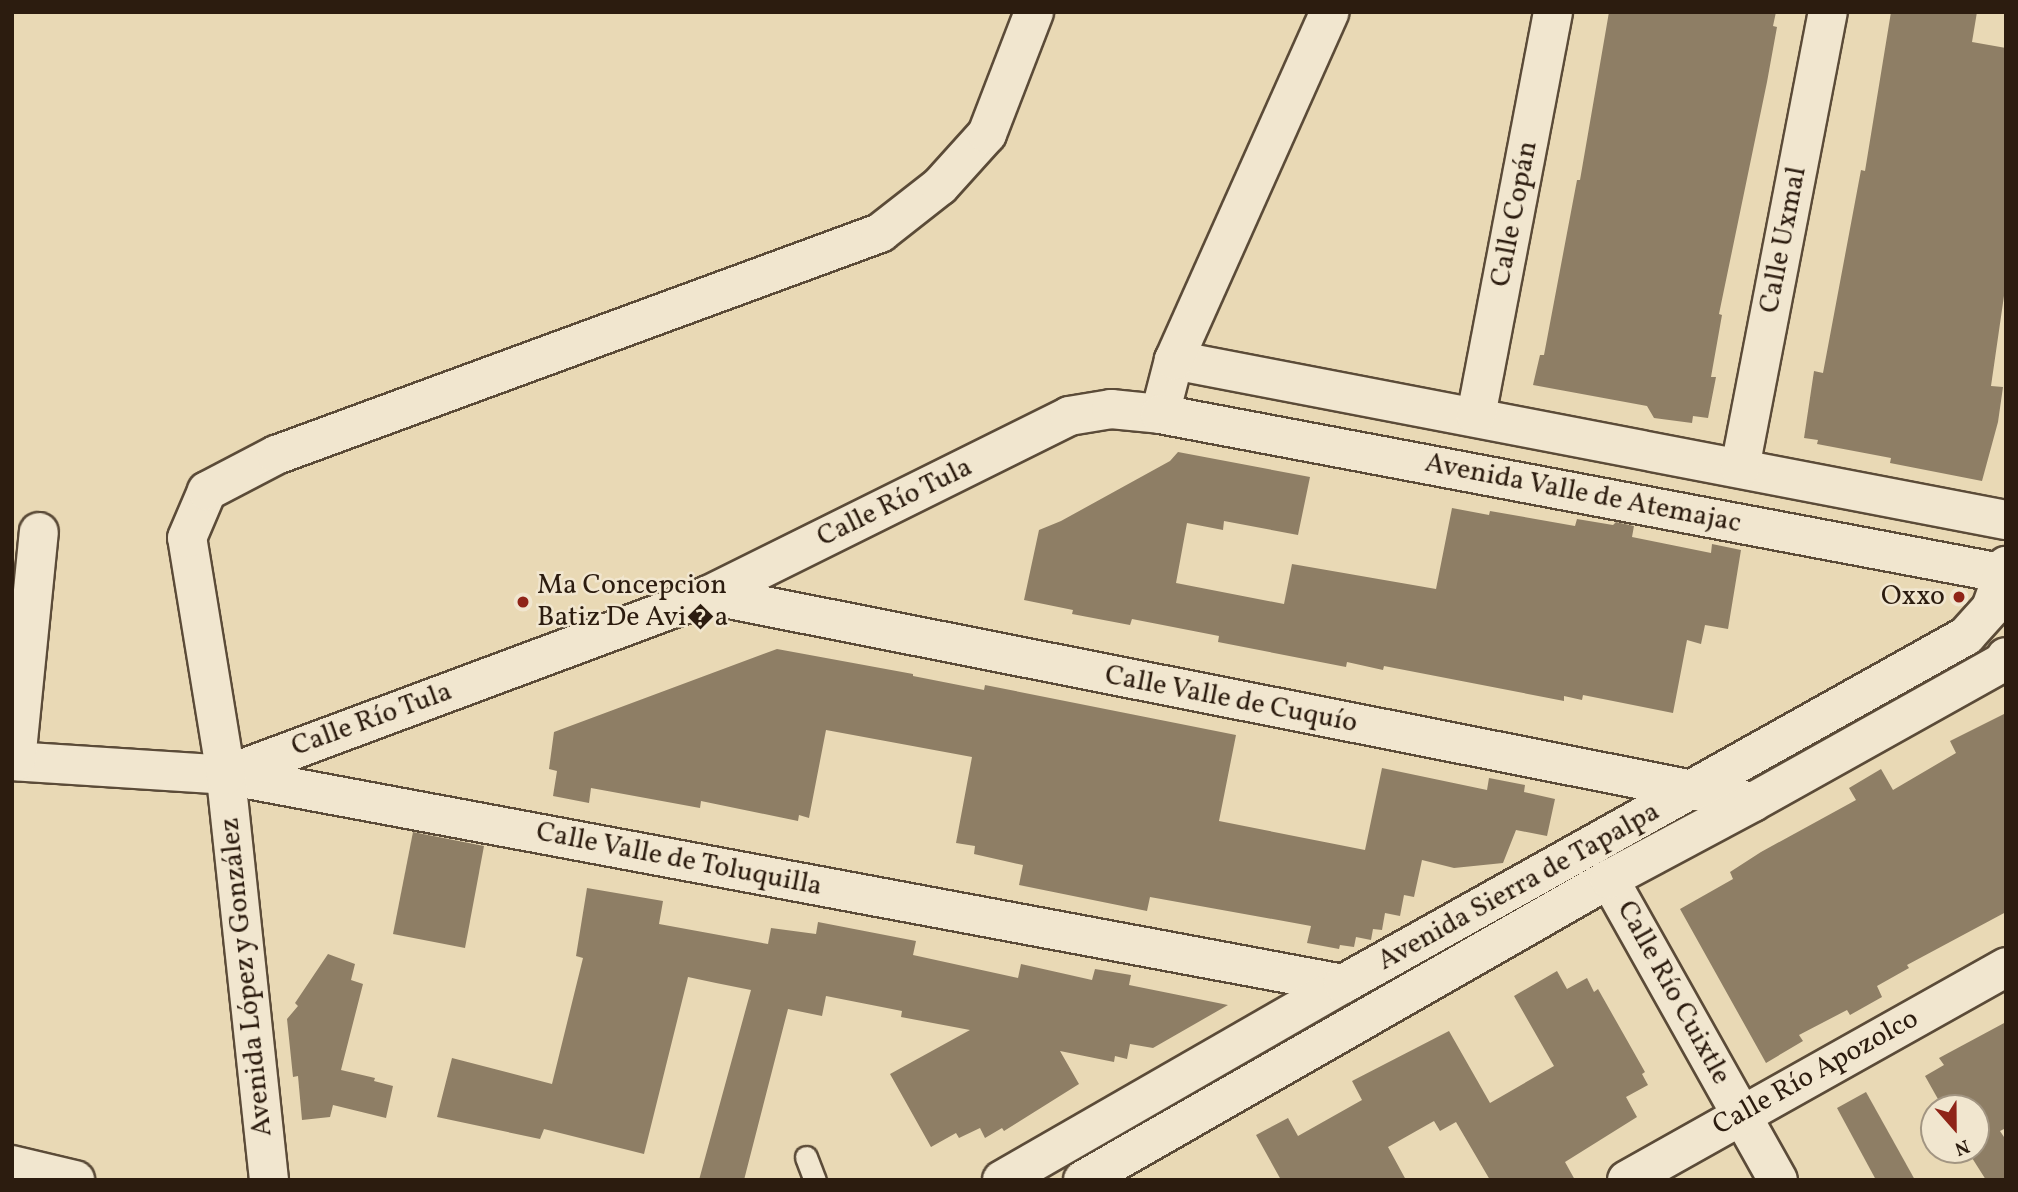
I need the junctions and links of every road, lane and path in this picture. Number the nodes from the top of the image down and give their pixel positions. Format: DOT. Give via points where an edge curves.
graph roads {
  1 [pos="1034,12"];
  2 [pos="1330,12"];
  3 [pos="1553,12"];
  4 [pos="1828,12"];
  5 [pos="1174,360"];
  6 [pos="1160,414"];
  7 [pos="1476,416"];
  8 [pos="1740,468"];
  9 [pos="2006,520"];
  10 [pos="39,532"];
  11 [pos="2005,571"];
  12 [pos="709,595"];
  13 [pos="2006,657"];
  14 [pos="14,761"];
  15 [pos="226,775"];
  16 [pos="1691,792"];
  17 [pos="1753,802"];
  18 [pos="1609,879"];
  19 [pos="2006,967"];
  20 [pos="1343,984"];
  21 [pos="1742,1115"];
  22 [pos="806,1157"];
  23 [pos="12,1166"];
  24 [pos="75,1180"];
  25 [pos="269,1180"];
  26 [pos="815,1180"];
  27 [pos="1002,1180"];
  28 [pos="1083,1180"];
  29 [pos="1627,1180"];
  30 [pos="1778,1180"];
  1 -- 15 [label="street, Avenida López y González" via="987,134 940,186 880,233 276,456 207,491 187,538"];
  2 -- 5 [label="street"];
  3 -- 7 [label="street, Calle Copán"];
  4 -- 8 [label="street, Calle Uxmal"];
  5 -- 6 [label="street"];
  5 -- 7 [label="street, Avenida Valle de Atemajac"];
  6 -- 11 [label="street, Avenida Valle de Atemajac"];
  6 -- 12 [label="street, Calle Río Tula" via="1111,409 1069,416"];
  7 -- 8 [label="street, Avenida Valle de Atemajac"];
  8 -- 9 [label="street, Avenida Valle de Atemajac"];
  10 -- 14 [label="street"];
  11 -- 16 [label="street, Avenida Sierra de Tapalpa" via="1990,608 1966,636"];
  12 -- 15 [label="street, Calle Río Tula"];
  12 -- 16 [label="street, Calle Valle de Cuquío"];
  13 -- 17 [label="street, Avenida Sierra de Tapalpa"];
  14 -- 15 [label="street, Calle Valle de Toluquilla"];
  15 -- 20 [label="street, Calle Valle de Toluquilla"];
  15 -- 25 [label="street, Avenida López y González"];
  16 -- 17 [label="street, Calle Valle de Cuquío"];
  16 -- 20 [label="street, Avenida Sierra de Tapalpa"];
  17 -- 18 [label="street, Avenida Sierra de Tapalpa"];
  18 -- 21 [label="street, Calle Río Cuixtle"];
  18 -- 28 [label="street, Avenida Sierra de Tapalpa"];
  19 -- 21 [label="street, Calle Río Apozolco"];
  20 -- 27 [label="street, Avenida Sierra de Tapalpa"];
  21 -- 29 [label="street, Calle Río Apozolco"];
  21 -- 30 [label="street, Calle Río Cuixtle"];
  22 -- 26 [label="lane"];
  23 -- 24 [label="street"];
}
